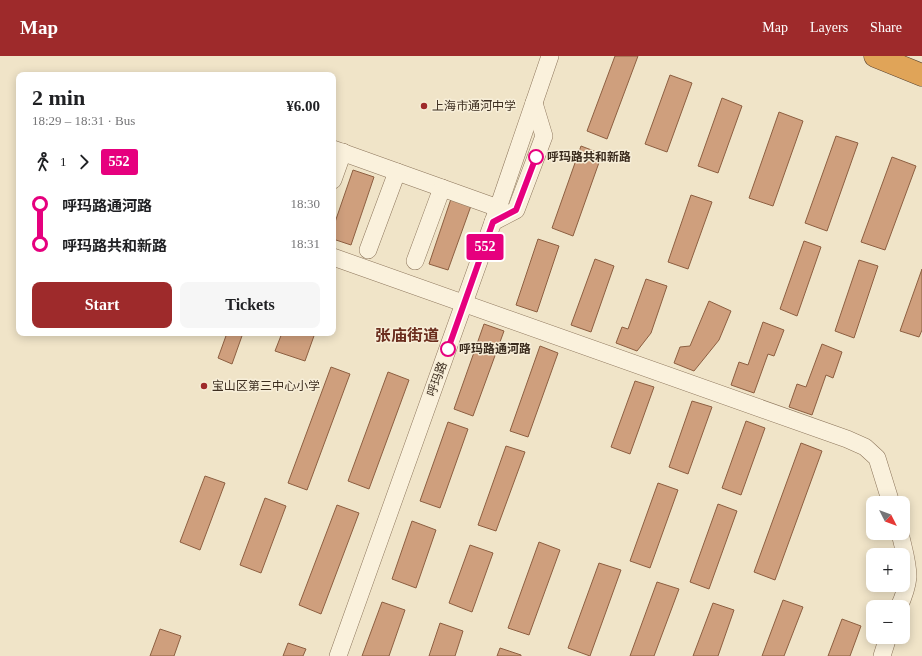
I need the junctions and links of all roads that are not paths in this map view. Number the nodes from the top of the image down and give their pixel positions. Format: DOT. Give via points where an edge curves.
graph roads {
  1 [pos="550,56"];
  2 [pos="876,57"];
  3 [pos="922,75"];
  4 [pos="338,150"];
  5 [pos="336,162"];
  6 [pos="397,172"];
  7 [pos="442,188"];
  8 [pos="496,215"];
  9 [pos="368,250"];
  10 [pos="336,258"];
  11 [pos="416,261"];
  12 [pos="465,303"];
  13 [pos="889,496"];
  14 [pos="901,540"];
  15 [pos="902,600"];
  16 [pos="886,644"];
  17 [pos="338,656"];
  18 [pos="882,656"];
  1 -- 8 [label="street" via="534,103 544,136 516,210"];
  2 -- 3 [label="highway"];
  4 -- 5 [label="street"];
  4 -- 6 [label="street"];
  6 -- 7 [label="street"];
  6 -- 9 [label="street"];
  7 -- 8 [label="street"];
  7 -- 11 [label="street"];
  8 -- 12 [label="street, 呼玛路"];
  10 -- 12 [label="street"];
  12 -- 13 [label="street" via="847,439 864,447 876,458"];
  12 -- 17 [label="street, 呼玛路"];
  14 -- 15 [label="street" via="908,578"];
  16 -- 18 [label="street"];
}
